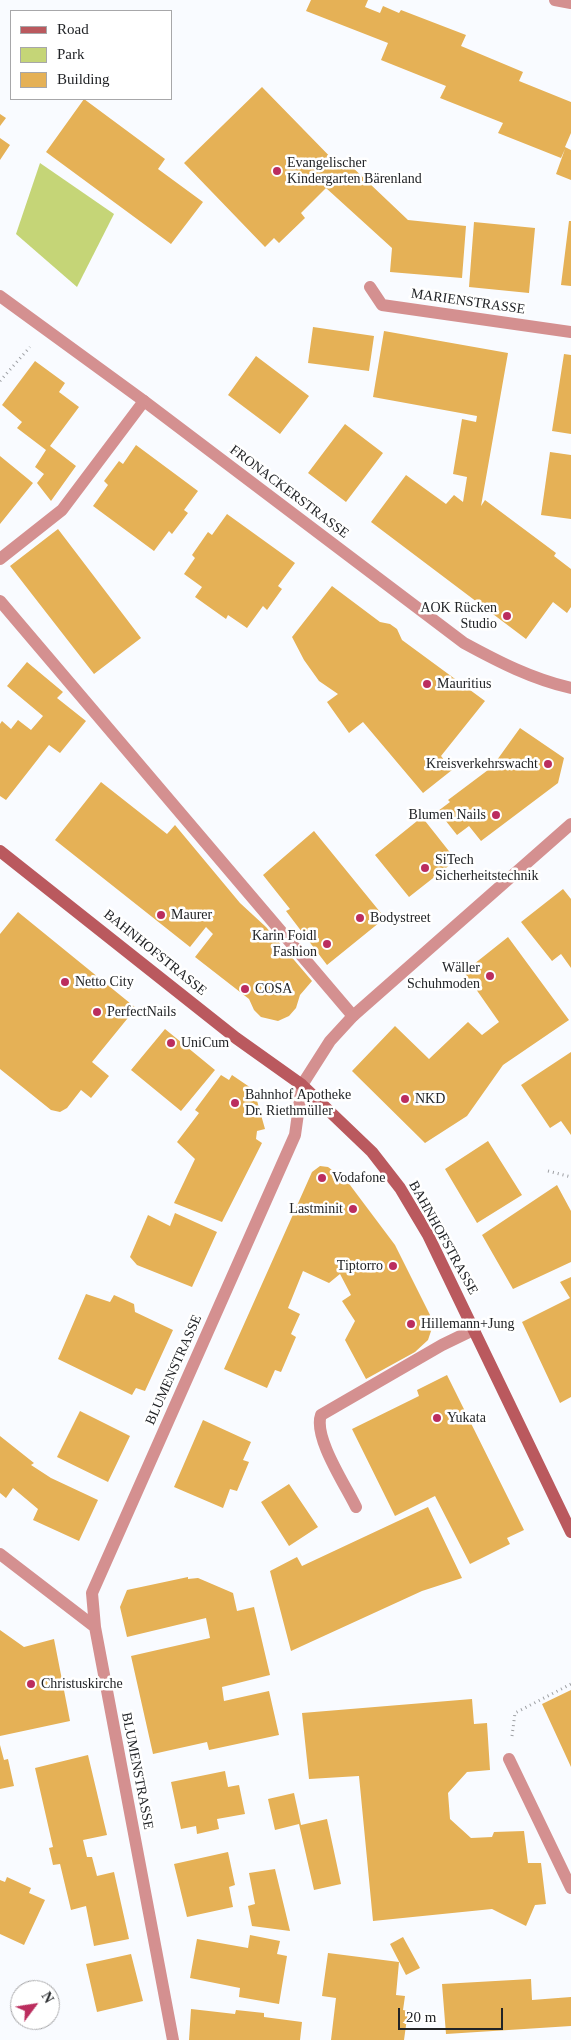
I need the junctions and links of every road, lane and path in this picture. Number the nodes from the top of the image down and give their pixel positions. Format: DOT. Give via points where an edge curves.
graph roads {
  1 [pos="555,0"];
  2 [pos="571,3"];
  3 [pos="370,287"];
  4 [pos="0,296"];
  5 [pos="45,330"];
  6 [pos="571,332"];
  7 [pos="0,381"];
  8 [pos="144,401"];
  9 [pos="0,559"];
  10 [pos="0,601"];
  11 [pos="571,688"];
  12 [pos="571,824"];
  13 [pos="0,851"];
  14 [pos="353,1016"];
  15 [pos="302,1085"];
  16 [pos="548,1171"];
  17 [pos="571,1177"];
  18 [pos="475,1329"];
  19 [pos="356,1507"];
  20 [pos="571,1532"];
  21 [pos="0,1554"];
  22 [pos="94,1627"];
  23 [pos="571,1684"];
  24 [pos="509,1759"];
  25 [pos="571,1888"];
  26 [pos="173,2040"];
  1 -- 2 [label="street"];
  3 -- 6 [label="street, MARIENSTRASSE" via="382,305"];
  4 -- 5 [label="street, FRONACKERSTRASSE"];
  5 -- 7 [label="path"];
  5 -- 8 [label="street, FRONACKERSTRASSE"];
  8 -- 9 [label="street" via="62,510"];
  8 -- 11 [label="street, FRONACKERSTRASSE" via="464,643 507,667"];
  10 -- 14 [label="street"];
  12 -- 14 [label="street, BLUMENSTRASSE"];
  13 -- 15 [label="street, BAHNHOFSTRASSE" via="236,1038"];
  14 -- 15 [label="street, BLUMENSTRASSE" via="330,1041"];
  15 -- 18 [label="street, BAHNHOFSTRASSE" via="372,1152 400,1188 428,1235"];
  15 -- 22 [label="street, BLUMENSTRASSE" via="295,1135 92,1593"];
  16 -- 17 [label="path"];
  18 -- 19 [label="street" via="321,1415 318,1423 321,1437"];
  18 -- 20 [label="street, BAHNHOFSTRASSE"];
  21 -- 22 [label="street"];
  22 -- 26 [label="street, BLUMENSTRASSE"];
  23 -- 24 [label="path" via="515,1712"];
  24 -- 25 [label="street"];
}
